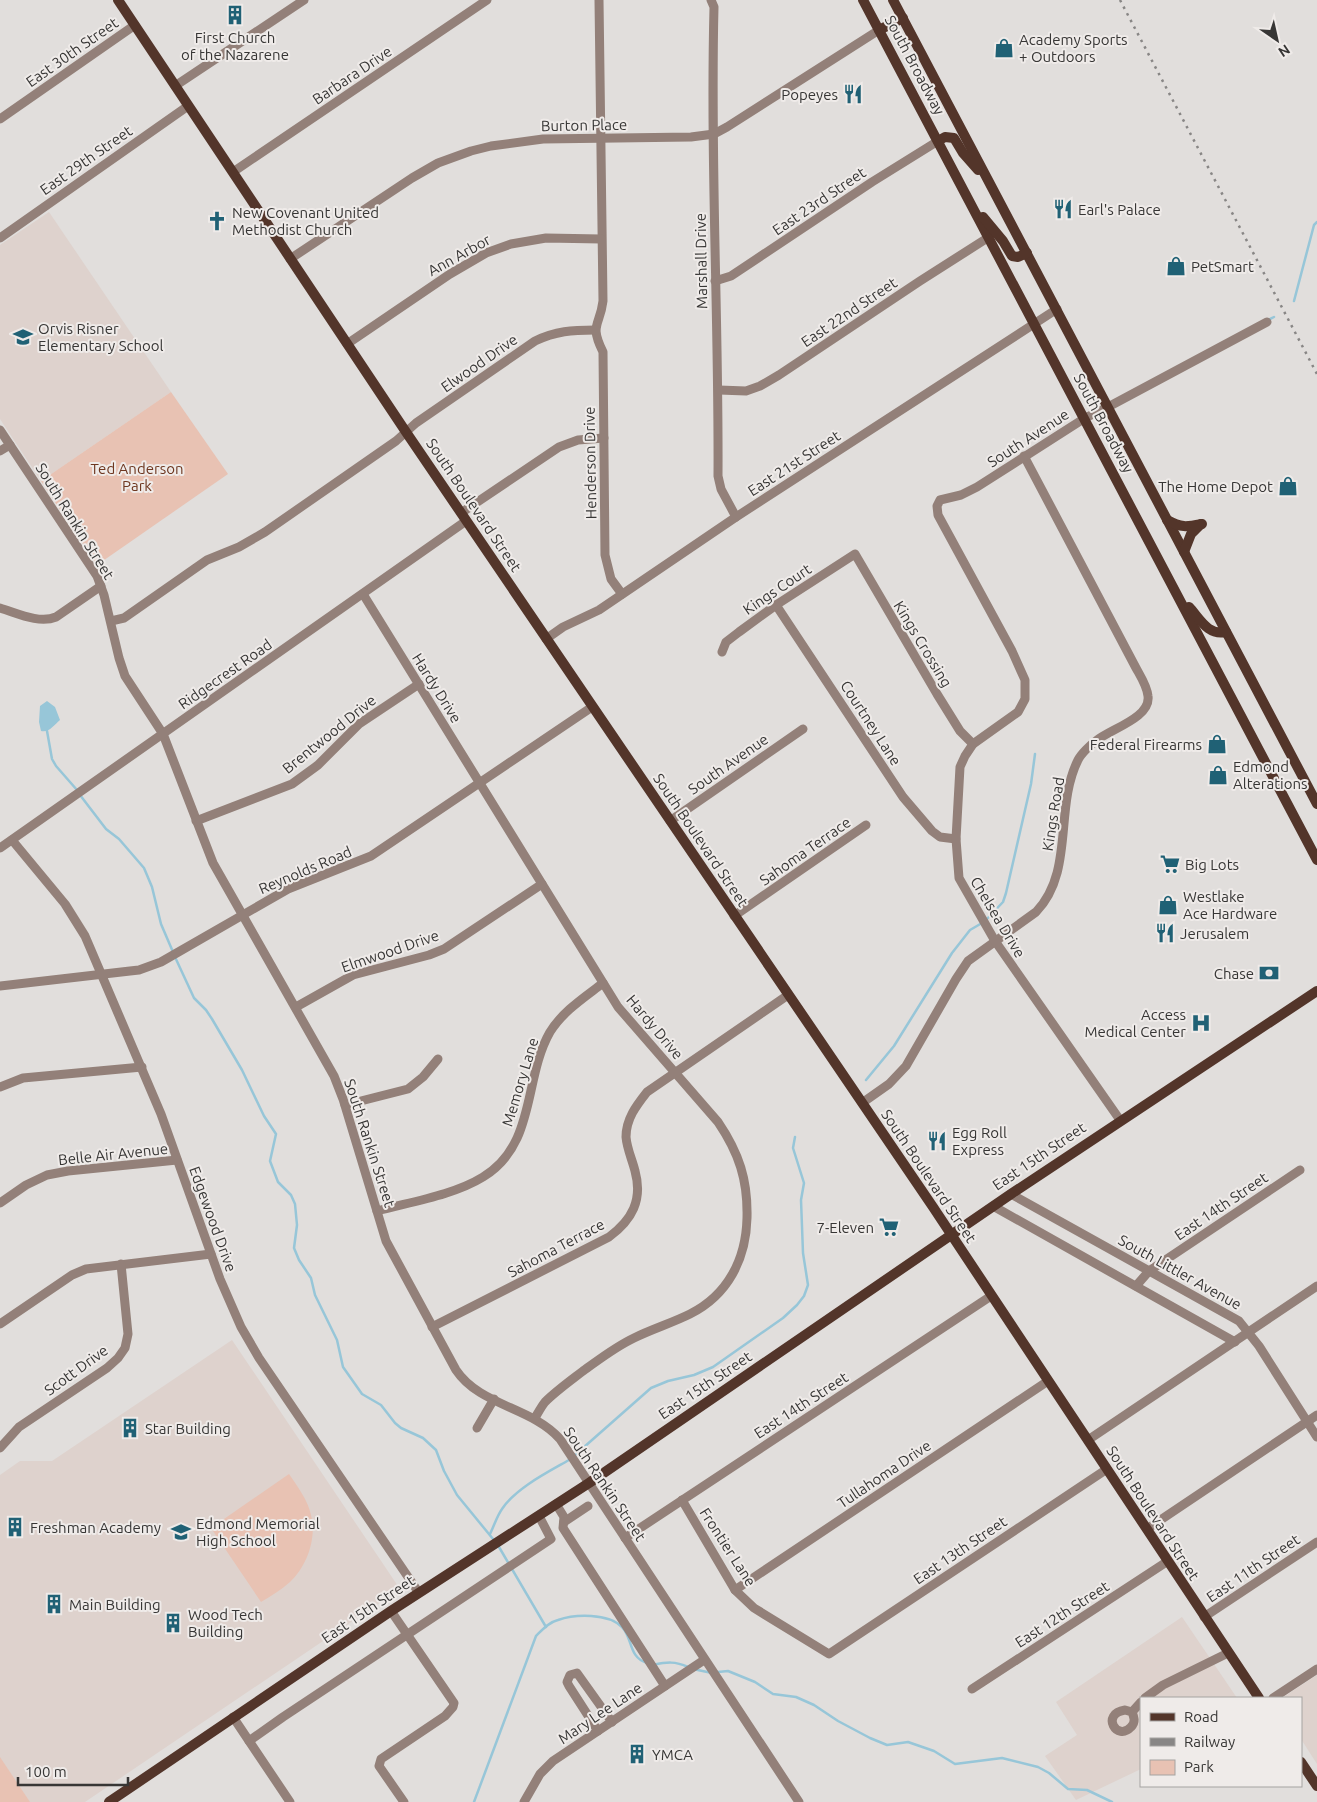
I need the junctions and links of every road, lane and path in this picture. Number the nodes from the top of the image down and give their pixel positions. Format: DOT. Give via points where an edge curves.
graph roads {
  1 [pos="118,0"];
  2 [pos="304,0"];
  3 [pos="487,0"];
  4 [pos="599,0"];
  5 [pos="711,0"];
  6 [pos="863,0"];
  7 [pos="893,0"];
  8 [pos="903,18"];
  9 [pos="135,25"];
  10 [pos="879,30"];
  11 [pos="176,86"];
  12 [pos="188,106"];
  13 [pos="0,120"];
  14 [pos="714,134"];
  15 [pos="600,139"];
  16 [pos="938,141"];
  17 [pos="232,172"];
  18 [pos="988,182"];
  19 [pos="970,200"];
  20 [pos="0,237"];
  21 [pos="989,237"];
  22 [pos="601,239"];
  23 [pos="1027,253"];
  24 [pos="290,259"];
  25 [pos="715,281"];
  26 [pos="1057,309"];
  27 [pos="1267,322"];
  28 [pos="1035,323"];
  29 [pos="595,330"];
  30 [pos="347,344"];
  31 [pos="718,390"];
  32 [pos="1108,407"];
  33 [pos="1085,418"];
  34 [pos="0,430"];
  35 [pos="406,432"];
  36 [pos="604,438"];
  37 [pos="10,444"];
  38 [pos="0,451"];
  39 [pos="1024,456"];
  40 [pos="937,506"];
  41 [pos="464,517"];
  42 [pos="736,517"];
  43 [pos="1166,519"];
  44 [pos="1184,552"];
  45 [pos="855,554"];
  46 [pos="101,586"];
  47 [pos="363,594"];
  48 [pos="622,594"];
  49 [pos="1178,595"];
  50 [pos="776,605"];
  51 [pos="0,608"];
  52 [pos="111,621"];
  53 [pos="1226,632"];
  54 [pos="546,639"];
  55 [pos="722,652"];
  56 [pos="418,684"];
  57 [pos="592,707"];
  58 [pos="803,729"];
  59 [pos="163,734"];
  60 [pos="973,744"];
  61 [pos="479,782"];
  62 [pos="1317,804"];
  63 [pos="196,820"];
  64 [pos="670,821"];
  65 [pos="866,825"];
  66 [pos="956,839"];
  67 [pos="12,840"];
  68 [pos="0,848"];
  69 [pos="1317,860"];
  70 [pos="542,884"];
  71 [pos="242,914"];
  72 [pos="734,916"];
  73 [pos="995,942"];
  74 [pos="101,974"];
  75 [pos="603,983"];
  76 [pos="0,986"];
  77 [pos="1317,991"];
  78 [pos="788,995"];
  79 [pos="296,1008"];
  80 [pos="438,1059"];
  81 [pos="142,1067"];
  82 [pos="675,1072"];
  83 [pos="0,1087"];
  84 [pos="862,1103"];
  85 [pos="345,1105"];
  86 [pos="1120,1120"];
  87 [pos="177,1160"];
  88 [pos="1300,1170"];
  89 [pos="1011,1194"];
  90 [pos="0,1203"];
  91 [pos="993,1206"];
  92 [pos="377,1211"];
  93 [pos="951,1235"];
  94 [pos="211,1254"];
  95 [pos="121,1264"];
  96 [pos="1149,1271"];
  97 [pos="1136,1286"];
  98 [pos="1317,1286"];
  99 [pos="991,1296"];
  100 [pos="0,1324"];
  101 [pos="432,1327"];
  102 [pos="1248,1332"];
  103 [pos="1235,1342"];
  104 [pos="1048,1381"];
  105 [pos="494,1400"];
  106 [pos="1317,1415"];
  107 [pos="535,1418"];
  108 [pos="1308,1421"];
  109 [pos="477,1428"];
  110 [pos="1317,1438"];
  111 [pos="1088,1440"];
  112 [pos="0,1448"];
  113 [pos="1107,1469"];
  114 [pos="588,1483"];
  115 [pos="682,1500"];
  116 [pos="556,1504"];
  117 [pos="588,1506"];
  118 [pos="539,1516"];
  119 [pos="564,1522"];
  120 [pos="1147,1529"];
  121 [pos="625,1538"];
  122 [pos="1317,1542"];
  123 [pos="1168,1562"];
  124 [pos="735,1590"];
  125 [pos="418,1593"];
  126 [pos="391,1611"];
  127 [pos="1204,1617"];
  128 [pos="406,1635"];
  129 [pos="1228,1653"];
  130 [pos="829,1654"];
  131 [pos="704,1660"];
  132 [pos="1317,1669"];
  133 [pos="665,1686"];
  134 [pos="972,1689"];
  135 [pos="1146,1697"];
  136 [pos="1258,1697"];
  137 [pos="1275,1697"];
  138 [pos="1140,1703"];
  139 [pos="1132,1712"];
  140 [pos="233,1717"];
  141 [pos="612,1722"];
  142 [pos="598,1731"];
  143 [pos="249,1741"];
  144 [pos="1302,1764"];
  145 [pos="1317,1786"];
  146 [pos="109,1802"];
  147 [pos="290,1802"];
  148 [pos="404,1802"];
  149 [pos="524,1802"];
  150 [pos="799,1802"];
  1 -- 9 [label="main road, South Boulevard Street"];
  2 -- 11 [label="street"];
  3 -- 17 [label="street, Barbara Drive"];
  4 -- 15 [label="street"];
  5 -- 14 [label="street, Marshall Drive" via="714,7"];
  6 -- 10 [label="main road, South Broadway"];
  7 -- 8 [label="main road, South Broadway"];
  8 -- 10 [label="main road"];
  8 -- 18 [label="main road, South Broadway"];
  9 -- 11 [label="main road, South Boulevard Street"];
  9 -- 13 [label="street, East 30th Street"];
  10 -- 14 [label="street, Burton Place"];
  10 -- 16 [label="main road, South Broadway"];
  11 -- 12 [label="main road, South Boulevard Street"];
  12 -- 17 [label="main road, South Boulevard Street"];
  12 -- 20 [label="street, East 29th Street"];
  14 -- 15 [label="street, Burton Place"];
  14 -- 25 [label="street, Marshall Drive"];
  15 -- 22 [label="street"];
  15 -- 24 [label="street, Burton Place" via="543,139 491,146 438,163"];
  16 -- 18 [label="main road" via="945,137 954,138"];
  16 -- 19 [label="main road, South Broadway"];
  16 -- 25 [label="street, East 23rd Street" via="731,276"];
  17 -- 24 [label="main road, South Boulevard Street"];
  18 -- 23 [label="main road, South Broadway"];
  19 -- 21 [label="main road, South Broadway"];
  19 -- 23 [label="main road" via="1012,256"];
  21 -- 28 [label="main road, South Broadway"];
  21 -- 31 [label="street, East 22nd Street" via="766,382 746,391"];
  22 -- 29 [label="street" via="603,301"];
  22 -- 30 [label="street, Ann Arbor" via="546,238 486,252"];
  23 -- 26 [label="main road, South Broadway"];
  24 -- 30 [label="main road, South Boulevard Street"];
  25 -- 31 [label="street, Marshall Drive"];
  26 -- 28 [label="street, East 21st Street"];
  26 -- 32 [label="main road, South Broadway"];
  27 -- 32 [label="street, South Avenue"];
  28 -- 33 [label="main road, South Broadway"];
  28 -- 42 [label="street, East 21st Street"];
  29 -- 35 [label="street, Elwood Drive" via="569,330 536,341"];
  29 -- 36 [label="street, Henderson Drive" via="603,352"];
  30 -- 35 [label="main road, South Boulevard Street"];
  31 -- 42 [label="street, Marshall Drive" via="718,476"];
  32 -- 33 [label="street, South Avenue"];
  32 -- 43 [label="main road, South Broadway"];
  33 -- 39 [label="street, South Avenue"];
  33 -- 49 [label="main road, South Broadway"];
  34 -- 37 [label="street, South Rankin Street"];
  35 -- 41 [label="main road, South Boulevard Street"];
  35 -- 52 [label="street, Elwood Drive" via="265,532 207,560 124,618"];
  36 -- 41 [label="street, Ridgecrest Road" via="578,440 559,447"];
  36 -- 48 [label="street, Henderson Drive" via="605,555 612,579"];
  37 -- 38 [label="street"];
  37 -- 46 [label="street, South Rankin Street"];
  39 -- 40 [label="street, South Avenue" via="977,488 940,500"];
  39 -- 73 [label="street, Kings Road" via="1149,698 1145,710 1136,718 1096,741 1079,758 1068,784 1053,887 1046,902 1036,912"];
  40 -- 60 [label="street, Chelsea Drive" via="938,515 1025,680 1025,699 1018,712"];
  41 -- 47 [label="street, Ridgecrest Road"];
  41 -- 54 [label="main road, South Boulevard Street"];
  42 -- 48 [label="street, East 21st Street"];
  43 -- 44 [label="main road, South Broadway"];
  43 -- 44 [label="main road" via="1178,526 1202,524 1191,534"];
  44 -- 53 [label="main road, South Broadway"];
  45 -- 50 [label="street, Kings Court"];
  45 -- 60 [label="street, Kings Crossing" via="937,694"];
  46 -- 51 [label="street" via="50,620"];
  46 -- 52 [label="street, South Rankin Street"];
  47 -- 56 [label="street, Hardy Drive"];
  47 -- 59 [label="street, Ridgecrest Road"];
  48 -- 54 [label="street, East 21st Street"];
  49 -- 53 [label="main road" via="1209,631"];
  49 -- 69 [label="main road, South Broadway"];
  50 -- 55 [label="street, Kings Court" via="726,642"];
  50 -- 66 [label="street, Courtney Lane" via="904,797 932,831 940,837"];
  52 -- 59 [label="street, South Rankin Street" via="125,676"];
  53 -- 62 [label="main road, South Broadway"];
  54 -- 57 [label="main road, South Boulevard Street"];
  56 -- 61 [label="street, Hardy Drive"];
  56 -- 63 [label="street, Brentwood Drive" via="359,724 318,765 292,784"];
  57 -- 61 [label="street, Reynolds Road"];
  57 -- 64 [label="main road, South Boulevard Street"];
  58 -- 64 [label="street, South Avenue"];
  59 -- 63 [label="street, South Rankin Street"];
  59 -- 67 [label="street, Ridgecrest Road"];
  60 -- 66 [label="street, Chelsea Drive" via="960,767"];
  61 -- 70 [label="street, Hardy Drive"];
  61 -- 71 [label="street, Reynolds Road" via="371,856 288,889"];
  63 -- 71 [label="street, South Rankin Street" via="213,863"];
  64 -- 72 [label="main road, South Boulevard Street"];
  65 -- 72 [label="street, Sahoma Terrace"];
  66 -- 73 [label="street, Chelsea Drive" via="959,878"];
  67 -- 68 [label="street, Ridgecrest Road"];
  67 -- 74 [label="street, Edgewood Drive" via="73,914"];
  70 -- 75 [label="street, Hardy Drive"];
  70 -- 79 [label="street, Elmwood Drive" via="444,949 353,975"];
  71 -- 74 [label="street, Reynolds Road" via="161,962 138,970"];
  71 -- 79 [label="street, South Rankin Street"];
  72 -- 78 [label="main road, South Boulevard Street"];
  73 -- 84 [label="street, Kings Road" via="968,961 906,1066 889,1084"];
  73 -- 86 [label="street, Chelsea Drive"];
  74 -- 76 [label="street, Reynolds Road"];
  74 -- 81 [label="street, Edgewood Drive"];
  75 -- 82 [label="street, Hardy Drive" via="618,1007"];
  75 -- 92 [label="street, Memory Lane" via="559,1019 551,1031 542,1051 522,1127 512,1148 499,1164 484,1177 458,1189"];
  77 -- 86 [label="main road, East 15th Street"];
  78 -- 82 [label="street, Sahoma Terrace"];
  78 -- 84 [label="main road, South Boulevard Street"];
  79 -- 85 [label="street, South Rankin Street" via="334,1076"];
  80 -- 85 [label="street" via="408,1089"];
  81 -- 83 [label="street" via="23,1078"];
  81 -- 87 [label="street, Edgewood Drive"];
  82 -- 101 [label="street, Sahoma Terrace" via="647,1092 635,1106 629,1120 626,1136 635,1169 637,1197 627,1221 608,1237"];
  82 -- 107 [label="street, Hardy Drive" via="718,1122 741,1164 748,1206 745,1244 740,1260 733,1276 706,1304 613,1349 544,1403"];
  84 -- 93 [label="main road, South Boulevard Street"];
  85 -- 92 [label="street, South Rankin Street"];
  86 -- 89 [label="main road, East 15th Street"];
  87 -- 90 [label="street, Belle Air Avenue" via="47,1175"];
  87 -- 94 [label="street, Edgewood Drive"];
  88 -- 96 [label="street, East 14th Street"];
  89 -- 91 [label="main road, East 15th Street"];
  89 -- 96 [label="street, South Littler Avenue"];
  91 -- 93 [label="main road, East 15th Street"];
  91 -- 97 [label="street"];
  92 -- 101 [label="street, South Rankin Street" via="394,1259"];
  93 -- 99 [label="main road, South Boulevard Street"];
  93 -- 114 [label="main road, East 15th Street"];
  94 -- 95 [label="street"];
  94 -- 125 [label="street, Edgewood Drive" via="234,1312 259,1358"];
  95 -- 100 [label="street" via="86,1269"];
  95 -- 112 [label="street, Scott Drive" via="128,1334 122,1353 107,1368 19,1427"];
  96 -- 97 [label="street, East 14th Street"];
  96 -- 102 [label="street, South Littler Avenue" via="1239,1321"];
  97 -- 103 [label="street"];
  98 -- 102 [label="street"];
  99 -- 104 [label="main road, South Boulevard Street"];
  99 -- 115 [label="street, East 14th Street"];
  101 -- 105 [label="street, South Rankin Street" via="461,1378"];
  102 -- 103 [label="street"];
  102 -- 108 [label="street, South Littler Avenue"];
  103 -- 111 [label="street"];
  104 -- 111 [label="main road, South Boulevard Street"];
  104 -- 124 [label="street, Tullahoma Drive"];
  105 -- 107 [label="street, South Rankin Street"];
  105 -- 109 [label="street"];
  106 -- 108 [label="street"];
  107 -- 114 [label="street, South Rankin Street" via="560,1439"];
  108 -- 110 [label="street, South Littler Avenue"];
  108 -- 120 [label="street"];
  111 -- 113 [label="main road, South Boulevard Street"];
  113 -- 120 [label="main road, South Boulevard Street"];
  113 -- 130 [label="street, East 13th Street"];
  114 -- 116 [label="main road, East 15th Street"];
  114 -- 121 [label="street, South Rankin Street"];
  115 -- 121 [label="street, East 14th Street"];
  115 -- 124 [label="street, Frontier Lane"];
  116 -- 118 [label="main road, East 15th Street"];
  116 -- 119 [label="street"];
  117 -- 119 [label="street"];
  118 -- 125 [label="main road, East 15th Street"];
  118 -- 128 [label="street" via="551,1539"];
  119 -- 133 [label="street" via="563,1528"];
  120 -- 123 [label="main road, South Boulevard Street"];
  121 -- 131 [label="street, South Rankin Street"];
  122 -- 127 [label="street, East 11th Street"];
  123 -- 127 [label="main road, South Boulevard Street"];
  123 -- 134 [label="street, East 12th Street"];
  124 -- 130 [label="street, Frontier Lane" via="754,1608"];
  125 -- 126 [label="main road, East 15th Street"];
  126 -- 128 [label="street"];
  126 -- 140 [label="main road, East 15th Street"];
  127 -- 129 [label="main road, South Boulevard Street"];
  128 -- 143 [label="street"];
  128 -- 148 [label="street" via="454,1703 445,1716 381,1760 379,1766"];
  129 -- 135 [label="street" via="1163,1685"];
  129 -- 136 [label="main road, South Boulevard Street"];
  131 -- 133 [label="street, Mary Lee Lane"];
  131 -- 150 [label="street, South Rankin Street"];
  132 -- 137 [label="street"];
  133 -- 141 [label="street, Mary Lee Lane"];
  138 -- 139 [label="street"];
  140 -- 143 [label="street"];
  140 -- 146 [label="main road, East 15th Street"];
  141 -- 142 [label="street, Mary Lee Lane"];
  141 -- 142 [label="street" via="577,1673 570,1675 567,1682"];
  142 -- 149 [label="street, Mary Lee Lane" via="545,1768"];
  143 -- 147 [label="street"];
  144 -- 145 [label="main road"];
}
